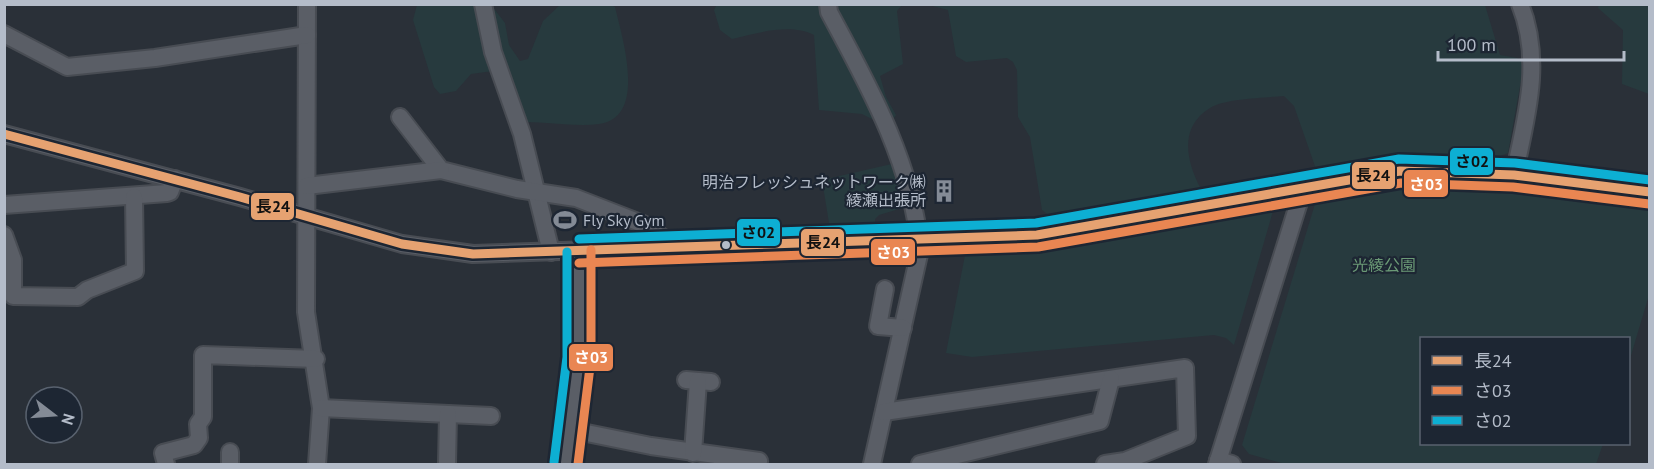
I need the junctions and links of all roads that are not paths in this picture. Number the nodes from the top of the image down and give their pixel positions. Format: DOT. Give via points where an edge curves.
graph roads {
  1 [pos="307,4"];
  2 [pos="483,4"];
  3 [pos="828,4"];
  4 [pos="1520,4"];
  5 [pos="4,34"];
  6 [pos="307,34"];
  7 [pos="400,117"];
  8 [pos="4,134"];
  9 [pos="441,170"];
  10 [pos="1514,175"];
  11 [pos="174,179"];
  12 [pos="307,186"];
  13 [pos="1304,186"];
  14 [pos="534,192"];
  15 [pos="1650,192"];
  16 [pos="134,196"];
  17 [pos="4,204"];
  18 [pos="308,217"];
  19 [pos="4,235"];
  20 [pos="919,240"];
  21 [pos="664,247"];
  22 [pos="579,251"];
  23 [pos="551,252"];
  24 [pos="885,289"];
  25 [pos="903,328"];
  26 [pos="316,359"];
  27 [pos="1111,379"];
  28 [pos="698,381"];
  29 [pos="321,408"];
  30 [pos="884,411"];
  31 [pos="448,414"];
  32 [pos="491,416"];
  33 [pos="572,430"];
  34 [pos="693,453"];
  35 [pos="1126,463"];
  36 [pos="1222,463"];
  37 [pos="166,465"];
  38 [pos="317,465"];
  39 [pos="447,465"];
  40 [pos="566,465"];
  41 [pos="758,465"];
  42 [pos="872,465"];
  43 [pos="920,465"];
  44 [pos="1105,465"];
  1 -- 6 [label="street"];
  2 -- 14 [label="street" via="493,52 522,134"];
  3 -- 20 [label="street" via="902,164 913,199"];
  4 -- 10 [label="street" via="1528,28 1533,70"];
  5 -- 6 [label="street" via="67,67 155,58"];
  6 -- 12 [label="street"];
  7 -- 9 [label="street"];
  8 -- 11 [label="street"];
  9 -- 12 [label="street"];
  9 -- 14 [label="street"];
  10 -- 13 [label="street" via="1400,171"];
  10 -- 15 [label="street"];
  11 -- 16 [label="street" via="170,192"];
  11 -- 18 [label="street"];
  12 -- 18 [label="street"];
  13 -- 20 [label="street" via="1066,232"];
  13 -- 36 [label="street"];
  14 -- 21 [label="street" via="576,198 643,224 662,237"];
  14 -- 23 [label="street"];
  16 -- 17 [label="street"];
  16 -- 19 [label="street" via="135,271 78,297 13,296 13,260"];
  18 -- 23 [label="street" via="444,252"];
  18 -- 26 [label="street" via="306,312"];
  20 -- 21 [label="street"];
  20 -- 25 [label="street"];
  21 -- 22 [label="street"];
  22 -- 23 [label="street"];
  22 -- 33 [label="street" via="581,336"];
  24 -- 25 [label="street" via="878,326"];
  25 -- 30 [label="street"];
  26 -- 29 [label="street"];
  26 -- 37 [label="street" via="203,355 199,438 194,445 163,453"];
  27 -- 30 [label="street"];
  27 -- 35 [label="street" via="1185,368 1187,436"];
  27 -- 43 [label="street" via="1100,421"];
  28 -- 34 [label="street"];
  29 -- 31 [label="street"];
  29 -- 38 [label="street"];
  30 -- 42 [label="street"];
  31 -- 32 [label="street"];
  31 -- 39 [label="street"];
  33 -- 34 [label="street"];
  33 -- 40 [label="street"];
  34 -- 41 [label="street" via="759,461"];
  35 -- 44 [label="street"];
}
